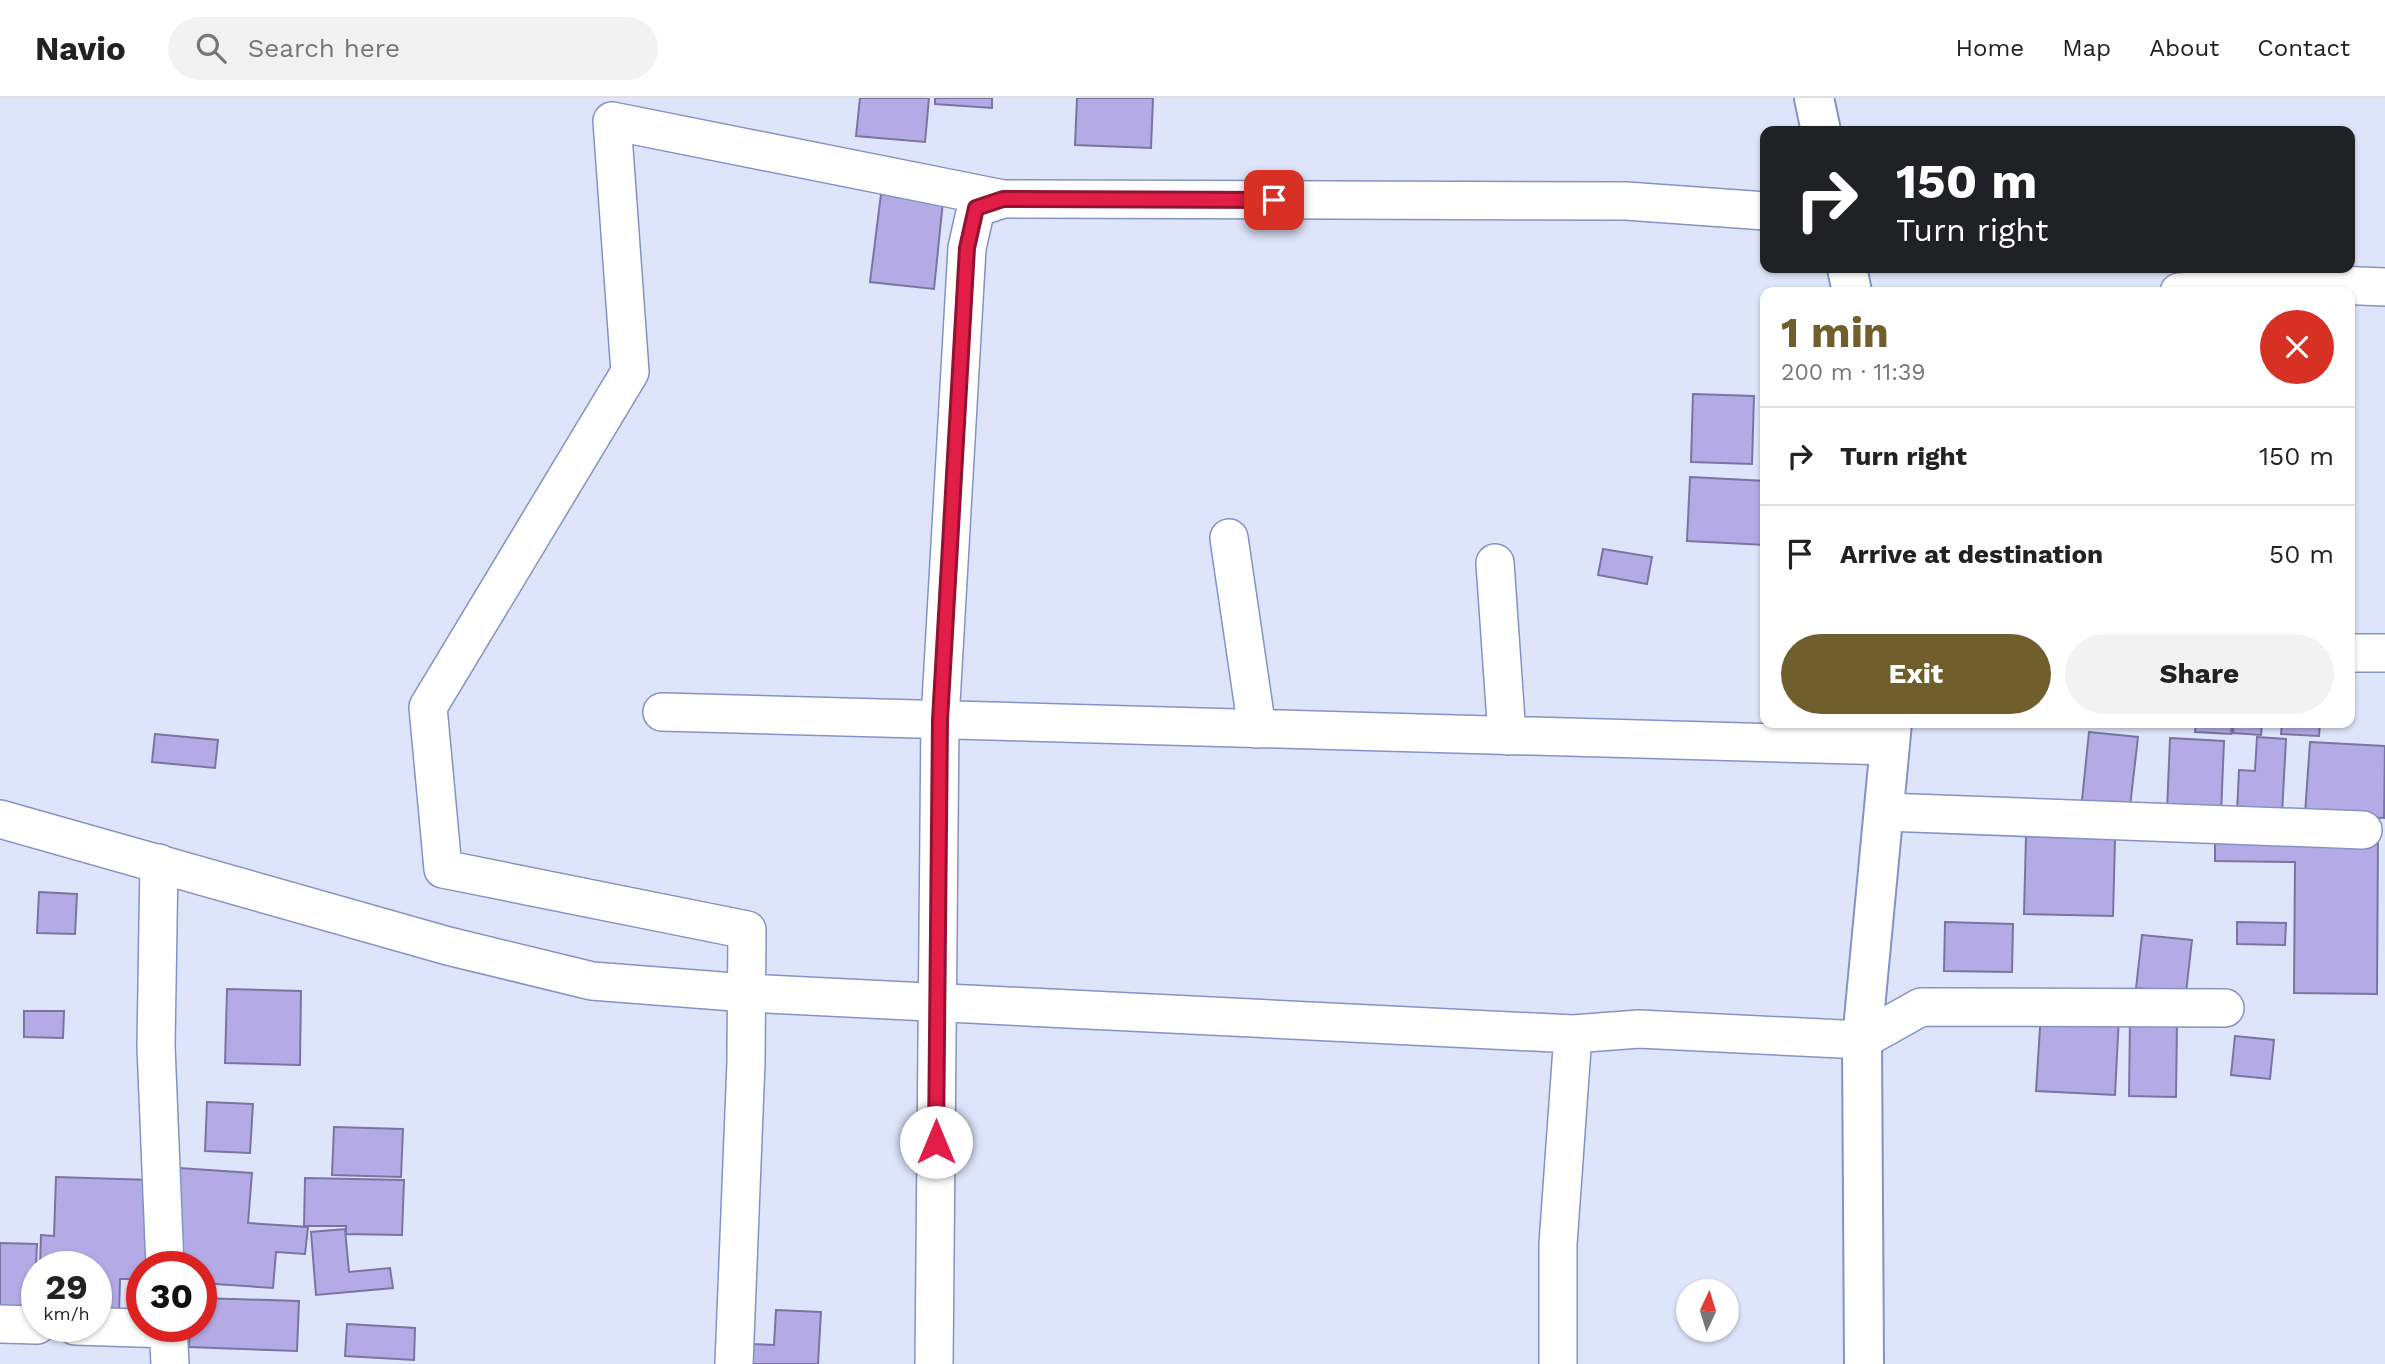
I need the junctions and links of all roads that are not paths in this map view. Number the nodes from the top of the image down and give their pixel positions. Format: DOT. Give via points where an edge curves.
graph roads {
  1 [pos="1814,98"];
  2 [pos="1820,126"];
  3 [pos="1003,199"];
  4 [pos="1760,211"];
  5 [pos="2240,287"];
  6 [pos="2385,287"];
  7 [pos="1229,538"];
  8 [pos="1495,563"];
  9 [pos="2355,653"];
  10 [pos="2385,653"];
  11 [pos="662,712"];
  12 [pos="940,720"];
  13 [pos="1257,729"];
  14 [pos="1891,734"];
  15 [pos="1507,736"];
  16 [pos="1885,812"];
  17 [pos="0,819"];
  18 [pos="2363,830"];
  19 [pos="159,863"];
  20 [pos="747,993"];
  21 [pos="937,1002"];
  22 [pos="2225,1008"];
  23 [pos="1573,1034"];
  24 [pos="1862,1040"];
  25 [pos="164,1251"];
  26 [pos="0,1324"];
  27 [pos="21,1325"];
  28 [pos="734,1364"];
  29 [pos="934,1364"];
  30 [pos="1558,1364"];
  31 [pos="1864,1364"];
  1 -- 2 [label="street"];
  3 -- 4 [label="street" via="1626,201"];
  3 -- 12 [label="street" via="976,208 967,248"];
  3 -- 20 [label="street" via="612,121 631,372 428,706 443,869 747,930"];
  5 -- 6 [label="street" via="2288,283"];
  7 -- 13 [label="street"];
  8 -- 15 [label="street"];
  9 -- 10 [label="street"];
  11 -- 12 [label="street"];
  12 -- 13 [label="street"];
  12 -- 21 [label="street"];
  13 -- 15 [label="street"];
  14 -- 15 [label="street"];
  14 -- 16 [label="street"];
  16 -- 18 [label="street"];
  16 -- 24 [label="street"];
  17 -- 19 [label="street"];
  19 -- 20 [label="street" via="448,947 592,981"];
  19 -- 25 [label="street" via="156,1046"];
  20 -- 21 [label="street"];
  20 -- 28 [label="street"];
  21 -- 23 [label="street"];
  21 -- 29 [label="street"];
  22 -- 24 [label="street" via="1921,1007"];
  23 -- 24 [label="street" via="1639,1029"];
  23 -- 30 [label="street" via="1558,1244"];
  24 -- 31 [label="street"];
  26 -- 27 [label="street"];
}
